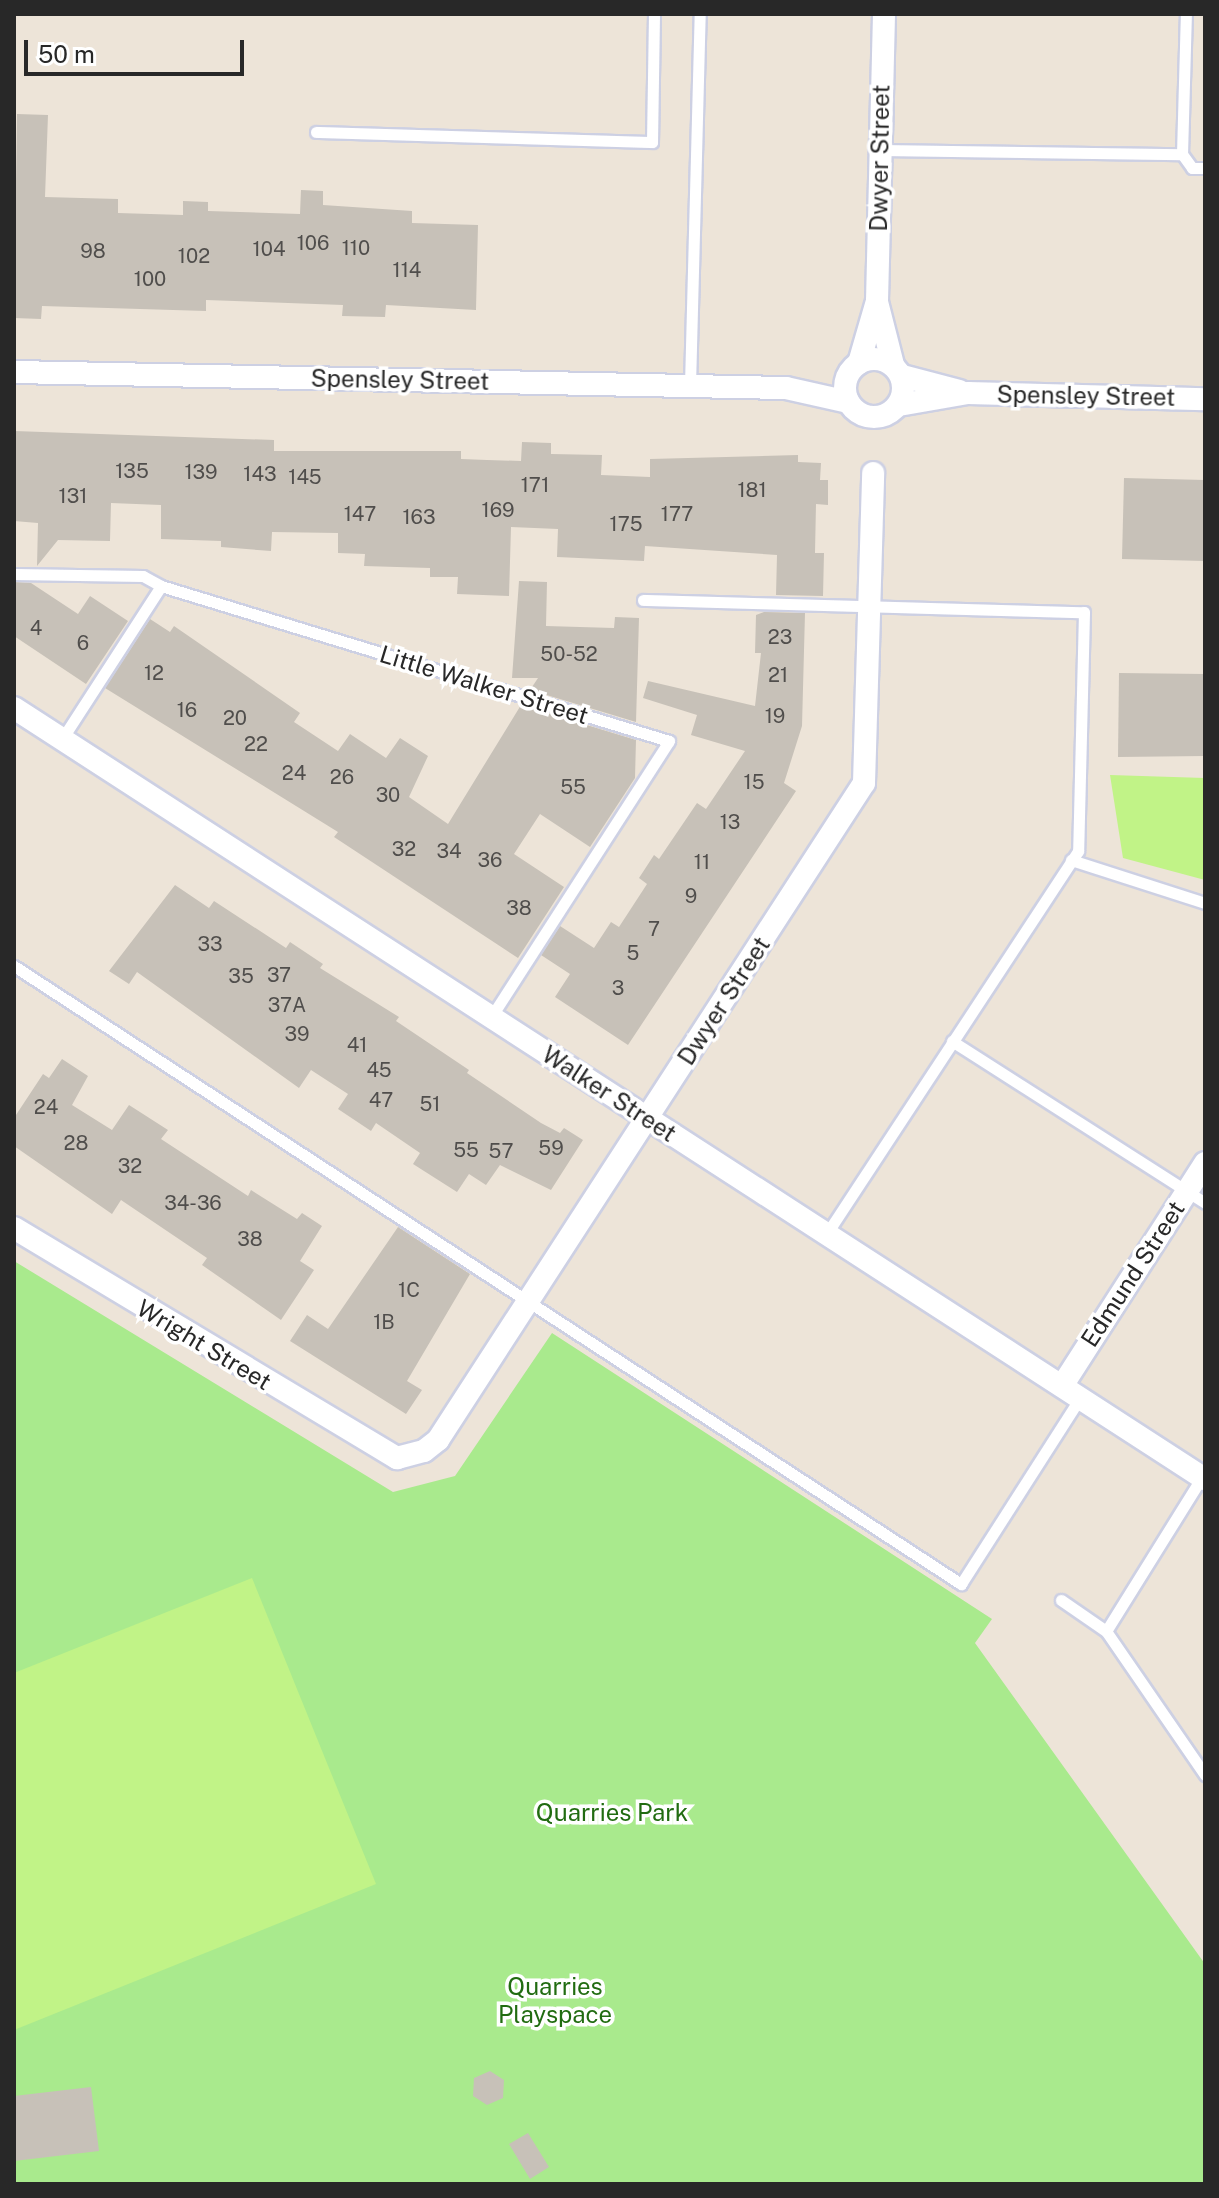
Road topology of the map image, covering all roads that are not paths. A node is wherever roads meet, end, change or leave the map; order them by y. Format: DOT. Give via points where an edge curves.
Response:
graph roads {
  1 [pos="654,14"];
  2 [pos="700,14"];
  3 [pos="884,14"];
  4 [pos="1186,14"];
  5 [pos="316,132"];
  6 [pos="880,150"];
  7 [pos="1182,154"];
  8 [pos="1205,168"];
  9 [pos="877,301"];
  10 [pos="853,369"];
  11 [pos="897,370"];
  12 [pos="14,372"];
  13 [pos="690,385"];
  14 [pos="786,388"];
  15 [pos="968,393"];
  16 [pos="1205,399"];
  17 [pos="848,402"];
  18 [pos="899,405"];
  19 [pos="873,473"];
  20 [pos="14,574"];
  21 [pos="161,586"];
  22 [pos="643,600"];
  23 [pos="868,608"];
  24 [pos="14,708"];
  25 [pos="62,739"];
  26 [pos="1071,860"];
  27 [pos="1205,903"];
  28 [pos="14,966"];
  29 [pos="491,1017"];
  30 [pos="952,1041"];
  31 [pos="648,1118"];
  32 [pos="1205,1163"];
  33 [pos="1196,1197"];
  34 [pos="14,1228"];
  35 [pos="826,1234"];
  36 [pos="530,1301"];
  37 [pos="1071,1392"];
  38 [pos="397,1458"];
  39 [pos="1204,1478"];
  40 [pos="1061,1600"];
  41 [pos="1106,1631"];
  42 [pos="1205,1775"];
  1 -- 5 [label="lane" via="652,142"];
  2 -- 13 [label="lane"];
  3 -- 6 [label="street, Dwyer Street"];
  4 -- 7 [label="lane"];
  6 -- 7 [label="lane"];
  6 -- 9 [label="street, Dwyer Street"];
  7 -- 8 [label="lane" via="1192,168"];
  9 -- 10 [label="street, Dwyer Street"];
  9 -- 11 [label="street, Dwyer Street"];
  10 -- 11 [label="street" via="879,359"];
  10 -- 14 [label="street, Spensley Street"];
  10 -- 17 [label="street"];
  11 -- 15 [label="street, Spensley Street"];
  11 -- 18 [label="street"];
  12 -- 13 [label="street, Spensley Street"];
  13 -- 14 [label="street, Spensley Street"];
  14 -- 17 [label="street, Spensley Street"];
  15 -- 16 [label="street, Spensley Street"];
  15 -- 18 [label="street, Spensley Street"];
  17 -- 18 [label="street" via="872,418"];
  19 -- 23 [label="street, Dwyer Street"];
  20 -- 21 [label="lane" via="143,576"];
  21 -- 25 [label="lane"];
  21 -- 29 [label="lane, Little Walker Street" via="669,741"];
  22 -- 23 [label="lane"];
  23 -- 26 [label="lane" via="1084,612 1078,851"];
  23 -- 31 [label="street, Dwyer Street" via="864,783"];
  24 -- 25 [label="street, Walker Street"];
  25 -- 29 [label="street, Walker Street"];
  26 -- 27 [label="lane"];
  26 -- 30 [label="lane"];
  28 -- 36 [label="lane"];
  29 -- 31 [label="street, Walker Street"];
  30 -- 33 [label="lane"];
  30 -- 35 [label="lane"];
  31 -- 35 [label="street, Walker Street"];
  31 -- 36 [label="street, Dwyer Street"];
  32 -- 33 [label="street, Edmund Street"];
  33 -- 37 [label="street, Edmund Street"];
  34 -- 38 [label="street, Wright Street"];
  35 -- 37 [label="street, Walker Street"];
  36 -- 37 [label="lane" via="961,1584"];
  36 -- 38 [label="street, Dwyer Street" via="438,1440 424,1451"];
  37 -- 39 [label="street, Walker Street"];
  39 -- 41 [label="lane"];
  40 -- 41 [label="lane"];
  41 -- 42 [label="lane"];
}
